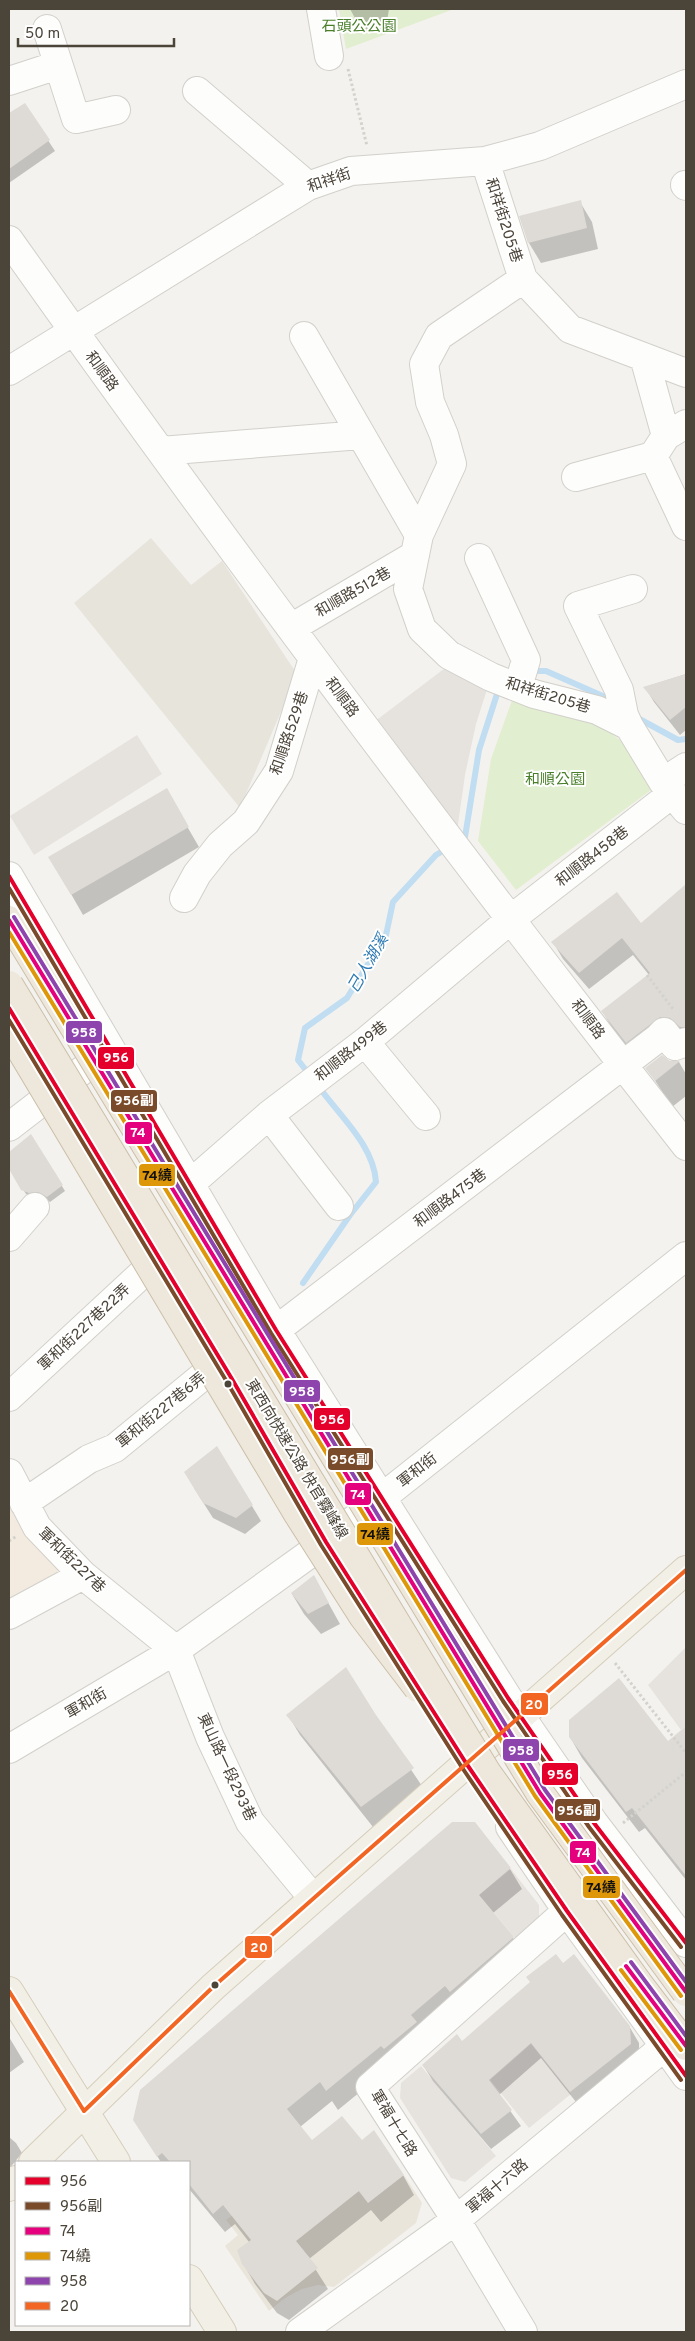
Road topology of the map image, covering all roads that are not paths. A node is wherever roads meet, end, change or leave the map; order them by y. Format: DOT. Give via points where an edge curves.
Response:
graph roads {
  1 [pos="321,9"];
  2 [pos="47,29"];
  3 [pos="338,62"];
  4 [pos="58,65"];
  5 [pos="9,81"];
  6 [pos="686,84"];
  7 [pos="197,91"];
  8 [pos="116,110"];
  9 [pos="485,161"];
  10 [pos="308,186"];
  11 [pos="9,240"];
  12 [pos="523,279"];
  13 [pos="74,332"];
  14 [pos="304,336"];
  15 [pos="644,357"];
  16 [pos="9,371"];
  17 [pos="686,373"];
  18 [pos="361,435"];
  19 [pos="668,438"];
  20 [pos="161,452"];
  21 [pos="576,477"];
  22 [pos="686,526"];
  23 [pos="417,545"];
  24 [pos="479,558"];
  25 [pos="633,589"];
  26 [pos="291,628"];
  27 [pos="313,658"];
  28 [pos="521,679"];
  29 [pos="624,710"];
  30 [pos="686,767"];
  31 [pos="674,795"];
  32 [pos="9,876"];
  33 [pos="184,898"];
  34 [pos="511,918"];
  35 [pos="9,920"];
  36 [pos="9,985"];
  37 [pos="9,1008"];
  38 [pos="9,1030"];
  39 [pos="365,1042"];
  40 [pos="686,1042"];
  41 [pos="110,1049"];
  42 [pos="623,1065"];
  43 [pos="57,1089"];
  44 [pos="269,1115"];
  45 [pos="426,1116"];
  46 [pos="9,1127"];
  47 [pos="686,1146"];
  48 [pos="190,1184"];
  49 [pos="339,1206"];
  50 [pos="35,1207"];
  51 [pos="9,1237"];
  52 [pos="686,1256"];
  53 [pos="160,1258"];
  54 [pos="276,1330"];
  55 [pos="220,1362"];
  56 [pos="9,1397"];
  57 [pos="9,1474"];
  58 [pos="382,1497"];
  59 [pos="24,1503"];
  60 [pos="326,1542"];
  61 [pos="686,1570"];
  62 [pos="83,1575"];
  63 [pos="9,1615"];
  64 [pos="176,1650"];
  65 [pos="521,1717"];
  66 [pos="9,1749"];
  67 [pos="476,1768"];
  68 [pos="313,1898"];
  69 [pos="567,1910"];
  70 [pos="686,1943"];
  71 [pos="9,1991"];
  72 [pos="686,1992"];
  73 [pos="686,2028"];
  74 [pos="675,2047"];
  75 [pos="686,2076"];
  76 [pos="84,2111"];
  77 [pos="35,2161"];
  78 [pos="115,2161"];
  79 [pos="456,2220"];
  80 [pos="190,2281"];
  81 [pos="222,2332"];
  82 [pos="300,2332"];
  83 [pos="523,2332"];
  1 -- 3 [label="street"];
  2 -- 4 [label="street"];
  4 -- 5 [label="street"];
  4 -- 8 [label="street" via="76,119"];
  6 -- 9 [label="street, 和祥街" via="540,146"];
  7 -- 10 [label="street"];
  9 -- 10 [label="street, 和祥街" via="351,171"];
  9 -- 12 [label="street, 和祥街205巷"];
  10 -- 13 [label="street, 和祥街"];
  11 -- 13 [label="street, 和順路"];
  12 -- 15 [label="street, 和祥街205巷" via="570,329"];
  12 -- 23 [label="street, 和祥街205巷" via="440,336 424,364 430,402 452,464"];
  13 -- 16 [label="street, 和祥街"];
  13 -- 20 [label="street, 和順路"];
  14 -- 18 [label="street"];
  15 -- 17 [label="street, 和祥街205巷"];
  15 -- 19 [label="street"];
  18 -- 20 [label="street"];
  18 -- 23 [label="street"];
  19 -- 21 [label="street"];
  19 -- 22 [label="street"];
  20 -- 26 [label="street, 和順路"];
  23 -- 26 [label="street, 和順路512巷"];
  23 -- 28 [label="street, 和祥街205巷" via="408,589 422,629 449,655 491,677"];
  24 -- 28 [label="street" via="526,660"];
  25 -- 29 [label="street" via="578,606"];
  26 -- 27 [label="street, 和順路"];
  27 -- 33 [label="street, 和順路529巷" via="279,771 246,822 197,874"];
  27 -- 34 [label="street, 和順路"];
  28 -- 29 [label="street, 和祥街205巷" via="597,710"];
  29 -- 31 [label="street"];
  30 -- 31 [label="street, 和順路458巷"];
  31 -- 34 [label="street, 和順路458巷"];
  32 -- 41 [label="street"];
  34 -- 39 [label="street, 和順路499巷"];
  34 -- 42 [label="street, 和順路"];
  35 -- 72 [label="highway, bridge" via="540,1793"];
  36 -- 67 [label="highway, 東西向快速公路 快官霧峰線, bridge"];
  37 -- 43 [label="street"];
  38 -- 67 [label="highway, bridge" via="212,1372 363,1616"];
  39 -- 44 [label="street, 和順路499巷"];
  39 -- 45 [label="street"];
  40 -- 42 [label="street, 和順路475巷" via="675,1046 664,1032"];
  41 -- 43 [label="street"];
  41 -- 48 [label="street"];
  42 -- 47 [label="street, 和順路"];
  42 -- 54 [label="street, 和順路475巷"];
  43 -- 46 [label="street"];
  43 -- 53 [label="street"];
  44 -- 48 [label="street, 和順路499巷"];
  44 -- 49 [label="street"];
  48 -- 54 [label="street"];
  50 -- 51 [label="street"];
  52 -- 58 [label="street, 軍和街"];
  53 -- 55 [label="street"];
  53 -- 56 [label="street, 軍和街227巷22弄"];
  54 -- 58 [label="street"];
  55 -- 59 [label="street, 軍和街227巷6弄" via="116,1448 89,1459"];
  55 -- 60 [label="street"];
  57 -- 59 [label="street, 軍和街227巷"];
  58 -- 60 [label="street, 軍和街"];
  58 -- 65 [label="street"];
  59 -- 62 [label="street, 軍和街227巷" via="37,1528"];
  60 -- 64 [label="street, 軍和街"];
  60 -- 67 [label="street"];
  61 -- 65 [label="main road"];
  62 -- 63 [label="street"];
  62 -- 64 [label="street, 軍和街227巷"];
  64 -- 66 [label="street, 軍和街"];
  64 -- 68 [label="street, 東山路一段293巷" via="210,1737 250,1822"];
  65 -- 67 [label="main road"];
  65 -- 70 [label="street" via="606,1839"];
  67 -- 68 [label="main road"];
  67 -- 69 [label="street"];
  67 -- 74 [label="highway, 東西向快速公路 快官霧峰線, bridge" via="632,1976"];
  68 -- 76 [label="main road"];
  69 -- 74 [label="street"];
  69 -- 79 [label="street, 軍福十七路" via="370,2087"];
  71 -- 76 [label="main road"];
  73 -- 74 [label="street, 軍福十六路"];
  74 -- 75 [label="street"];
  74 -- 79 [label="street, 軍福十六路"];
  76 -- 77 [label="main road"];
  76 -- 78 [label="main road"];
  79 -- 82 [label="street, 軍福十六路"];
  79 -- 83 [label="street, 軍福十七路"];
  80 -- 81 [label="main road"];
}
